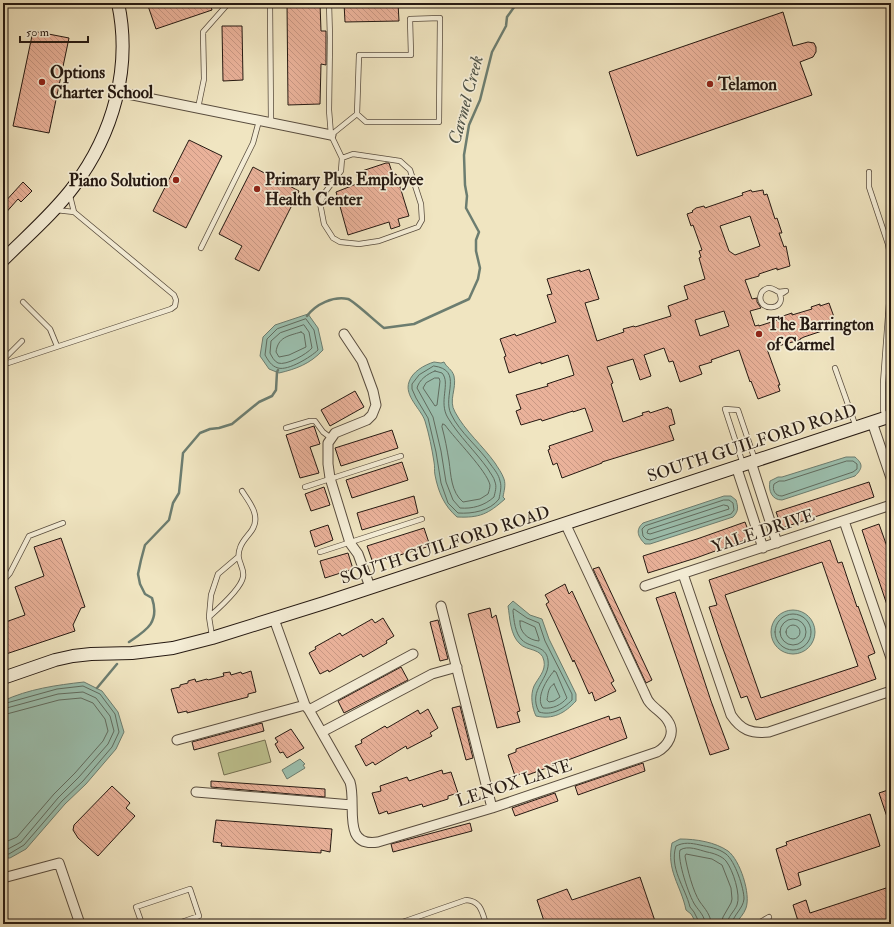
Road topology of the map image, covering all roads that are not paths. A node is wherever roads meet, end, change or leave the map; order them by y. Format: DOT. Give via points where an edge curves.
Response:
graph roads {
  1 [pos="118,3"];
  2 [pos="270,3"];
  3 [pos="329,3"];
  4 [pos="226,6"];
  5 [pos="118,92"];
  6 [pos="198,108"];
  7 [pos="358,114"];
  8 [pos="259,121"];
  9 [pos="271,123"];
  10 [pos="331,135"];
  11 [pos="342,158"];
  12 [pos="869,172"];
  13 [pos="69,192"];
  14 [pos="54,209"];
  15 [pos="74,212"];
  16 [pos="201,248"];
  17 [pos="3,260"];
  18 [pos="891,261"];
  19 [pos="891,277"];
  20 [pos="779,293"];
  21 [pos="23,302"];
  22 [pos="344,334"];
  23 [pos="22,341"];
  24 [pos="57,346"];
  25 [pos="3,360"];
  26 [pos="8,363"];
  27 [pos="835,368"];
  28 [pos="888,417"];
  29 [pos="872,422"];
  30 [pos="856,427"];
  31 [pos="286,428"];
  32 [pos="331,438"];
  33 [pos="401,456"];
  34 [pos="746,463"];
  35 [pos="330,478"];
  36 [pos="891,478"];
  37 [pos="305,487"];
  38 [pos="242,491"];
  39 [pos="891,505"];
  40 [pos="422,519"];
  41 [pos="844,521"];
  42 [pos="63,523"];
  43 [pos="565,523"];
  44 [pos="350,543"];
  45 [pos="777,543"];
  46 [pos="763,548"];
  47 [pos="320,552"];
  48 [pos="238,558"];
  49 [pos="683,574"];
  50 [pos="3,581"];
  51 [pos="645,586"];
  52 [pos="370,587"];
  53 [pos="441,606"];
  54 [pos="209,617"];
  55 [pos="274,619"];
  56 [pos="212,638"];
  57 [pos="413,654"];
  58 [pos="891,658"];
  59 [pos="457,667"];
  60 [pos="3,678"];
  61 [pos="891,691"];
  62 [pos="307,707"];
  63 [pos="322,732"];
  64 [pos="177,740"];
  65 [pos="196,792"];
  66 [pos="352,805"];
  67 [pos="492,808"];
  68 [pos="3,878"];
  69 [pos="769,917"];
  70 [pos="80,924"];
  71 [pos="142,924"];
  72 [pos="176,924"];
  73 [pos="397,924"];
  74 [pos="486,924"];
  75 [pos="757,924"];
  1 -- 5 [label="main road" via="123,34"];
  2 -- 9 [label="lane"];
  3 -- 10 [label="lane"];
  4 -- 6 [label="lane" via="203,32 204,79"];
  5 -- 6 [label="street"];
  5 -- 13 [label="main road" via="112,117 102,141"];
  6 -- 8 [label="street"];
  7 -- 7 [label="lane" via="358,55 411,55 410,19 440,18 439,122 366,122"];
  7 -- 10 [label="lane"];
  8 -- 9 [label="street"];
  8 -- 16 [label="lane" via="253,143"];
  9 -- 10 [label="street"];
  10 -- 11 [label="lane"];
  11 -- 11 [label="lane" via="341,171 320,203 324,224 333,238 340,242 359,244 379,241 418,227 422,220 421,204 410,170 400,161 353,154"];
  12 -- 18 [label="lane" via="869,187"];
  13 -- 14 [label="main road"];
  13 -- 15 [label="lane"];
  14 -- 15 [label="lane"];
  14 -- 17 [label="main road"];
  15 -- 24 [label="lane" via="174,295 176,300 175,306 171,309"];
  19 -- 28 [label="lane" via="883,383 883,410"];
  20 -- 20 [label="lane" via="773,288 763,291 760,297 764,306 776,306 780,302"];
  21 -- 24 [label="lane" via="50,329"];
  22 -- 32 [label="street" via="362,361 376,405 367,420 335,433"];
  23 -- 25 [label="lane"];
  24 -- 26 [label="lane"];
  27 -- 30 [label="lane"];
  28 -- 29 [label="main road, SOUTH GUILFORD ROAD"];
  29 -- 30 [label="main road, SOUTH GUILFORD ROAD"];
  29 -- 36 [label="street"];
  30 -- 34 [label="main road, SOUTH GUILFORD ROAD"];
  31 -- 32 [label="lane" via="315,421"];
  32 -- 35 [label="street" via="328,443"];
  33 -- 35 [label="lane"];
  34 -- 34 [label="lane" via="725,409 738,410"];
  34 -- 43 [label="main road, SOUTH GUILFORD ROAD"];
  34 -- 45 [label="street"];
  34 -- 46 [label="street"];
  35 -- 37 [label="lane"];
  35 -- 44 [label="street"];
  38 -- 48 [label="lane" via="254,509 255,517 253,528 240,547"];
  39 -- 41 [label="street, YALE DRIVE"];
  40 -- 44 [label="lane"];
  41 -- 45 [label="street, YALE DRIVE"];
  41 -- 58 [label="street"];
  42 -- 50 [label="lane" via="29,536 10,573"];
  43 -- 52 [label="main road, SOUTH GUILFORD ROAD"];
  43 -- 67 [label="street, LENOX LANE" via="649,702 668,721 671,738 663,749 657,752"];
  44 -- 47 [label="lane"];
  44 -- 52 [label="street" via="358,554"];
  45 -- 46 [label="street, YALE DRIVE"];
  46 -- 49 [label="street, YALE DRIVE"];
  48 -- 54 [label="lane" via="218,574 211,595"];
  48 -- 54 [label="lane" via="243,578 232,595"];
  49 -- 51 [label="street, YALE DRIVE"];
  49 -- 61 [label="street" via="731,715 738,725 749,731 769,732"];
  52 -- 55 [label="main road, SOUTH GUILFORD ROAD"];
  53 -- 59 [label="street"];
  54 -- 56 [label="lane"];
  55 -- 56 [label="main road, SOUTH GUILFORD ROAD"];
  55 -- 62 [label="street, LENOX LANE"];
  56 -- 60 [label="main road, SOUTH GUILFORD ROAD" via="173,648 73,656"];
  57 -- 62 [label="street"];
  59 -- 63 [label="street" via="432,674"];
  59 -- 67 [label="street"];
  62 -- 63 [label="street, LENOX LANE"];
  62 -- 64 [label="street"];
  63 -- 66 [label="street, LENOX LANE" via="350,782 353,790"];
  65 -- 66 [label="street"];
  66 -- 67 [label="street, LENOX LANE" via="357,837 365,843 393,838"];
  68 -- 70 [label="street" via="59,863"];
  69 -- 75 [label="lane"];
  71 -- 72 [label="lane" via="136,907 190,889 199,916"];
  73 -- 74 [label="lane" via="466,900 480,906"];
}
